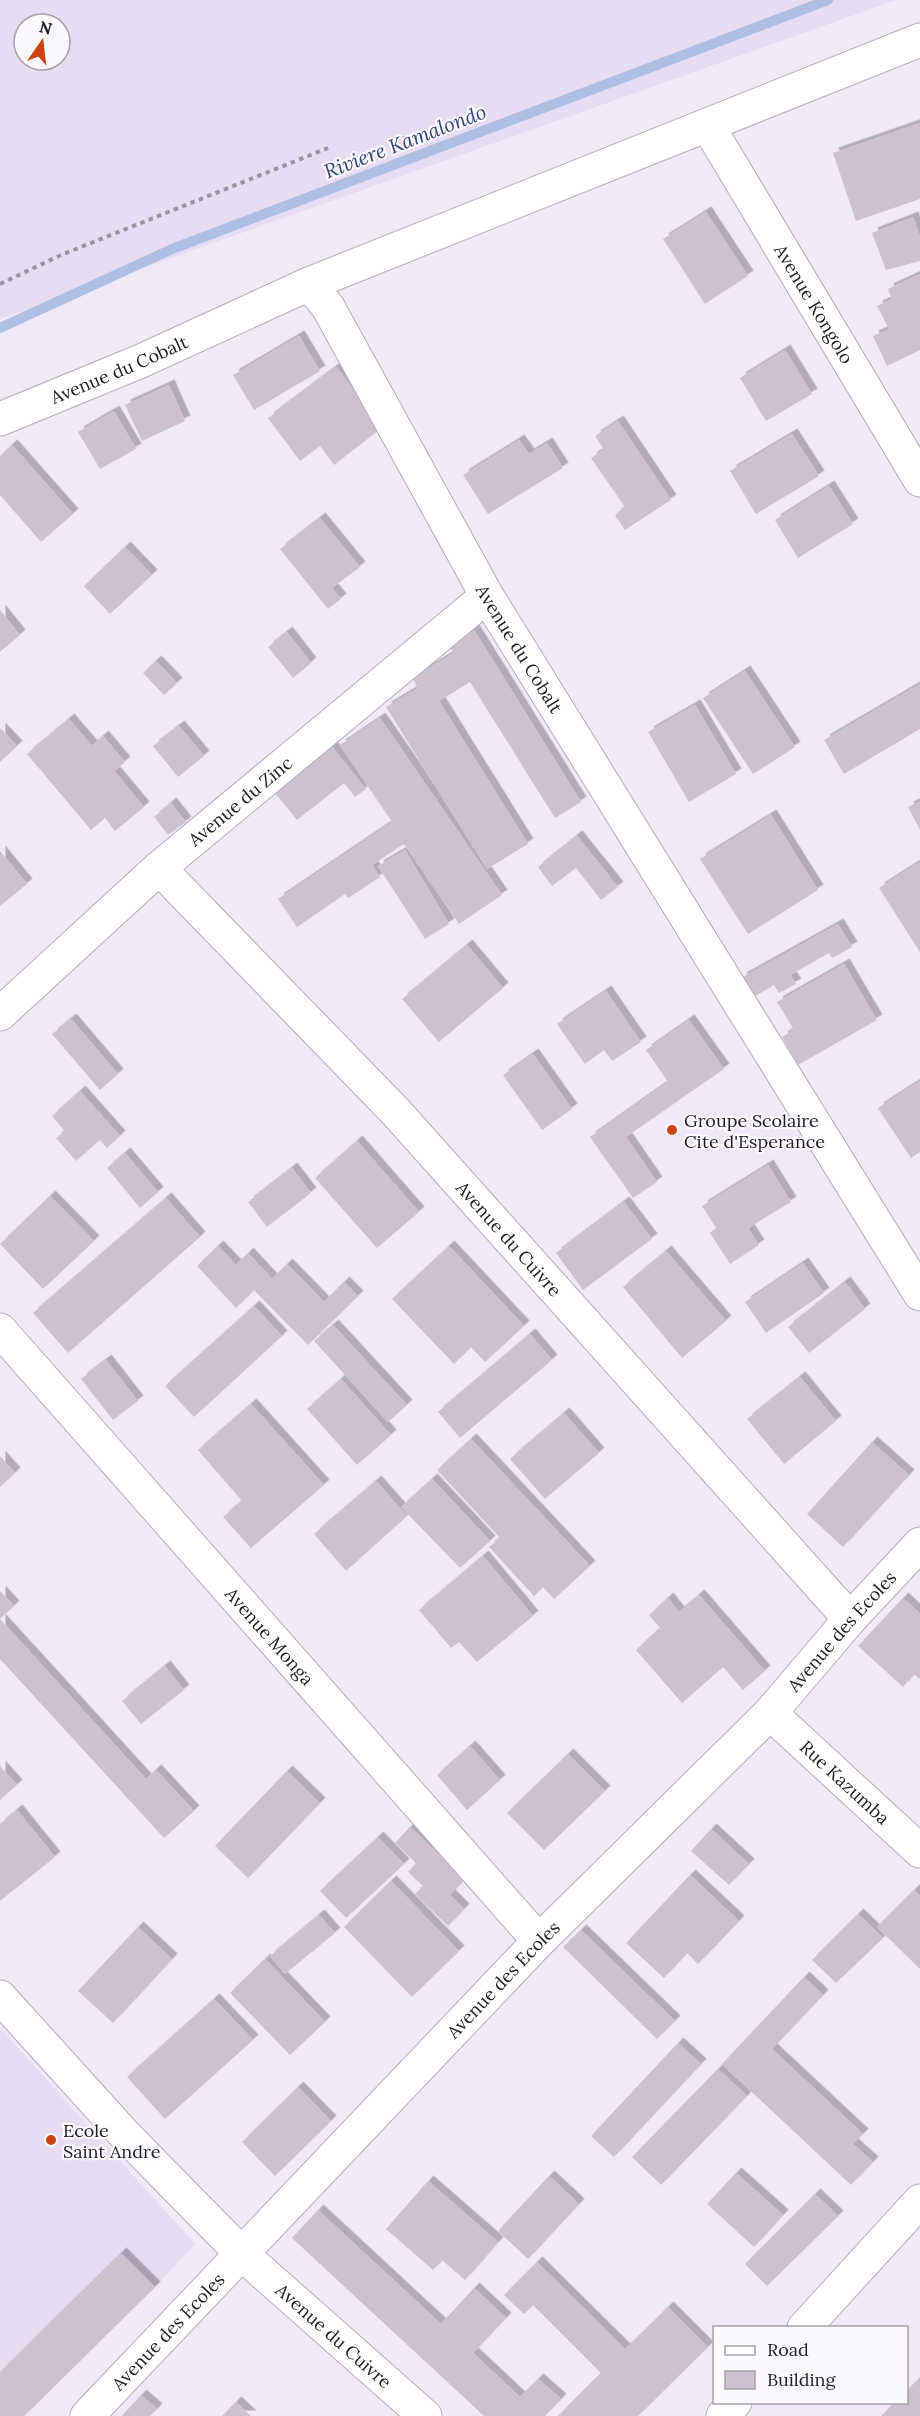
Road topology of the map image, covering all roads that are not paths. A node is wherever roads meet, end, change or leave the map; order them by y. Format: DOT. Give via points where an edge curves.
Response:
graph roads {
  1 [pos="920,40"];
  2 [pos="708,126"];
  3 [pos="309,284"];
  4 [pos="0,419"];
  5 [pos="920,480"];
  6 [pos="487,596"];
  7 [pos="159,868"];
  8 [pos="0,1014"];
  9 [pos="920,1294"];
  10 [pos="0,1330"];
  11 [pos="920,1544"];
  12 [pos="850,1619"];
  13 [pos="770,1713"];
  14 [pos="920,1851"];
  15 [pos="540,1941"];
  16 [pos="0,1997"];
  17 [pos="920,2201"];
  18 [pos="243,2255"];
  19 [pos="806,2326"];
  20 [pos="734,2404"];
  21 [pos="87,2416"];
  22 [pos="425,2416"];
  23 [pos="723,2416"];
  1 -- 2 [label="street"];
  2 -- 3 [label="street"];
  2 -- 5 [label="street, Avenue Kongolo"];
  3 -- 4 [label="street, Avenue du Cobalt" via="141,361"];
  3 -- 6 [label="street, Avenue du Cobalt" via="328,307"];
  6 -- 7 [label="street, Avenue du Zinc"];
  6 -- 9 [label="street, Avenue du Cobalt"];
  7 -- 8 [label="street, Avenue du Zinc"];
  7 -- 12 [label="street, Avenue du Cuivre" via="396,1111"];
  10 -- 15 [label="street, Avenue Monga"];
  11 -- 12 [label="street, Avenue des Ecoles"];
  12 -- 13 [label="street, Avenue des Ecoles"];
  13 -- 14 [label="street, Rue Kazumba"];
  13 -- 15 [label="street, Avenue des Ecoles"];
  15 -- 18 [label="street, Avenue des Ecoles"];
  16 -- 18 [label="street, Avenue du Cuivre" via="126,2136"];
  17 -- 19 [label="street"];
  18 -- 21 [label="street, Avenue des Ecoles"];
  18 -- 22 [label="street, Avenue du Cuivre"];
  20 -- 23 [label="street"];
}
